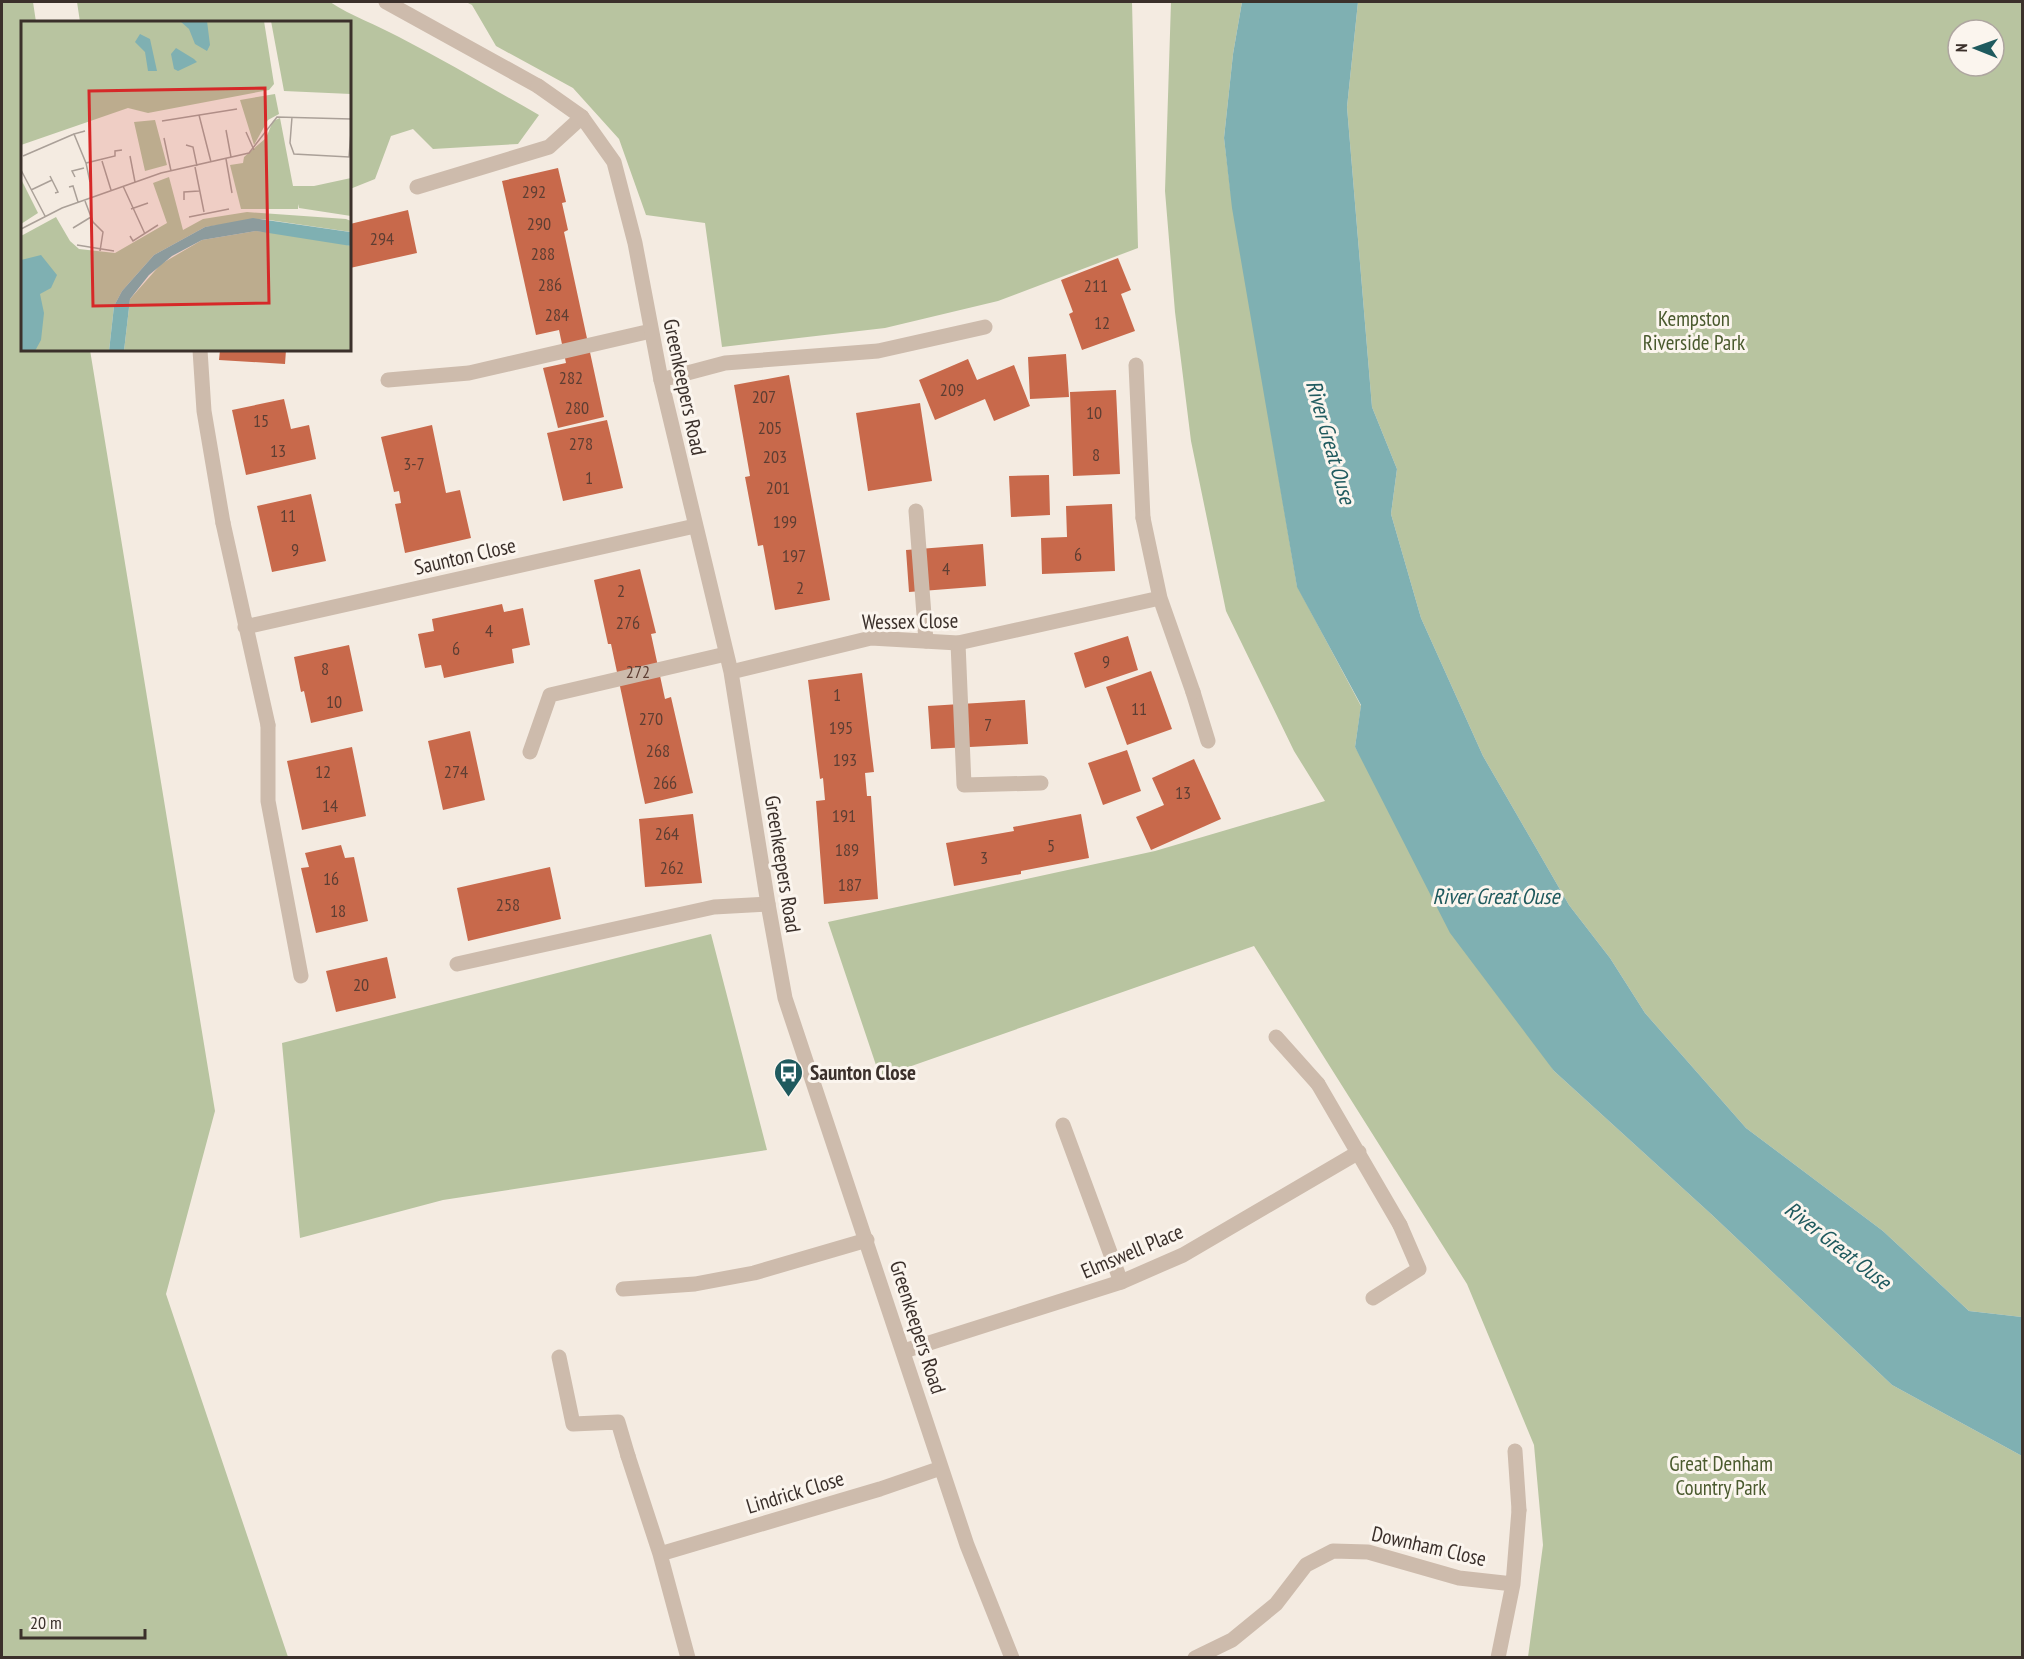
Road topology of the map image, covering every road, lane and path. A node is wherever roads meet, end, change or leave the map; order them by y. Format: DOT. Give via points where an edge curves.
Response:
graph roads {
  1 [pos="386,2"];
  2 [pos="582,117"];
  3 [pos="417,187"];
  4 [pos="985,327"];
  5 [pos="651,331"];
  6 [pos="200,351"];
  7 [pos="1136,365"];
  8 [pos="388,380"];
  9 [pos="661,380"];
  10 [pos="916,510"];
  11 [pos="695,526"];
  12 [pos="1160,598"];
  13 [pos="245,627"];
  14 [pos="926,641"];
  15 [pos="958,643"];
  16 [pos="726,654"];
  17 [pos="731,672"];
  18 [pos="1208,741"];
  19 [pos="530,752"];
  20 [pos="1041,783"];
  21 [pos="768,904"];
  22 [pos="457,964"];
  23 [pos="301,976"];
  24 [pos="1276,1037"];
  25 [pos="1063,1125"];
  26 [pos="1359,1152"];
  27 [pos="867,1240"];
  28 [pos="1121,1282"];
  29 [pos="623,1289"];
  30 [pos="1373,1298"];
  31 [pos="904,1351"];
  32 [pos="559,1357"];
  33 [pos="1515,1451"];
  34 [pos="941,1468"];
  35 [pos="660,1554"];
  36 [pos="1513,1584"];
  37 [pos="688,1658"];
  38 [pos="1012,1658"];
  39 [pos="1196,1658"];
  40 [pos="1498,1658"];
  1 -- 2 [label="street, Greenkeepers Road" via="538,87"];
  2 -- 3 [label="street" via="549,147"];
  2 -- 5 [label="street, Greenkeepers Road" via="614,162 635,243"];
  4 -- 9 [label="street" via="878,351 725,363"];
  5 -- 8 [label="street" via="469,373"];
  5 -- 9 [label="street, Greenkeepers Road"];
  6 -- 13 [label="street" via="204,411"];
  7 -- 12 [label="street" via="1143,518"];
  9 -- 11 [label="street, Greenkeepers Road"];
  10 -- 14 [label="street"];
  11 -- 13 [label="street, Saunton Close"];
  11 -- 16 [label="street, Greenkeepers Road"];
  12 -- 15 [label="street, Wessex Close"];
  12 -- 18 [label="street"];
  13 -- 23 [label="street" via="268,725 268,801"];
  14 -- 15 [label="street, Wessex Close"];
  14 -- 17 [label="street, Wessex Close" via="871,638"];
  15 -- 20 [label="street" via="964,785"];
  16 -- 17 [label="street, Greenkeepers Road"];
  16 -- 19 [label="street" via="550,695"];
  17 -- 21 [label="street, Greenkeepers Road"];
  21 -- 22 [label="street" via="714,907"];
  21 -- 27 [label="street, Greenkeepers Road" via="785,998"];
  24 -- 26 [label="street" via="1318,1084"];
  25 -- 28 [label="street"];
  26 -- 28 [label="street, Elmswell Place" via="1183,1255"];
  26 -- 30 [label="street" via="1400,1225 1419,1269"];
  27 -- 29 [label="street" via="754,1273 695,1284"];
  27 -- 31 [label="street, Greenkeepers Road"];
  28 -- 31 [label="street, Elmswell Place"];
  31 -- 34 [label="street, Greenkeepers Road"];
  32 -- 35 [label="street" via="573,1424 618,1422"];
  33 -- 36 [label="street, Downham Close" via="1519,1509"];
  34 -- 35 [label="street, Lindrick Close"];
  34 -- 38 [label="street, Greenkeepers Road"];
  35 -- 37 [label="street"];
  36 -- 39 [label="street, Downham Close" via="1459,1578 1368,1552 1333,1551 1306,1565 1276,1604 1232,1640"];
  36 -- 40 [label="street, Downham Close"];
}
